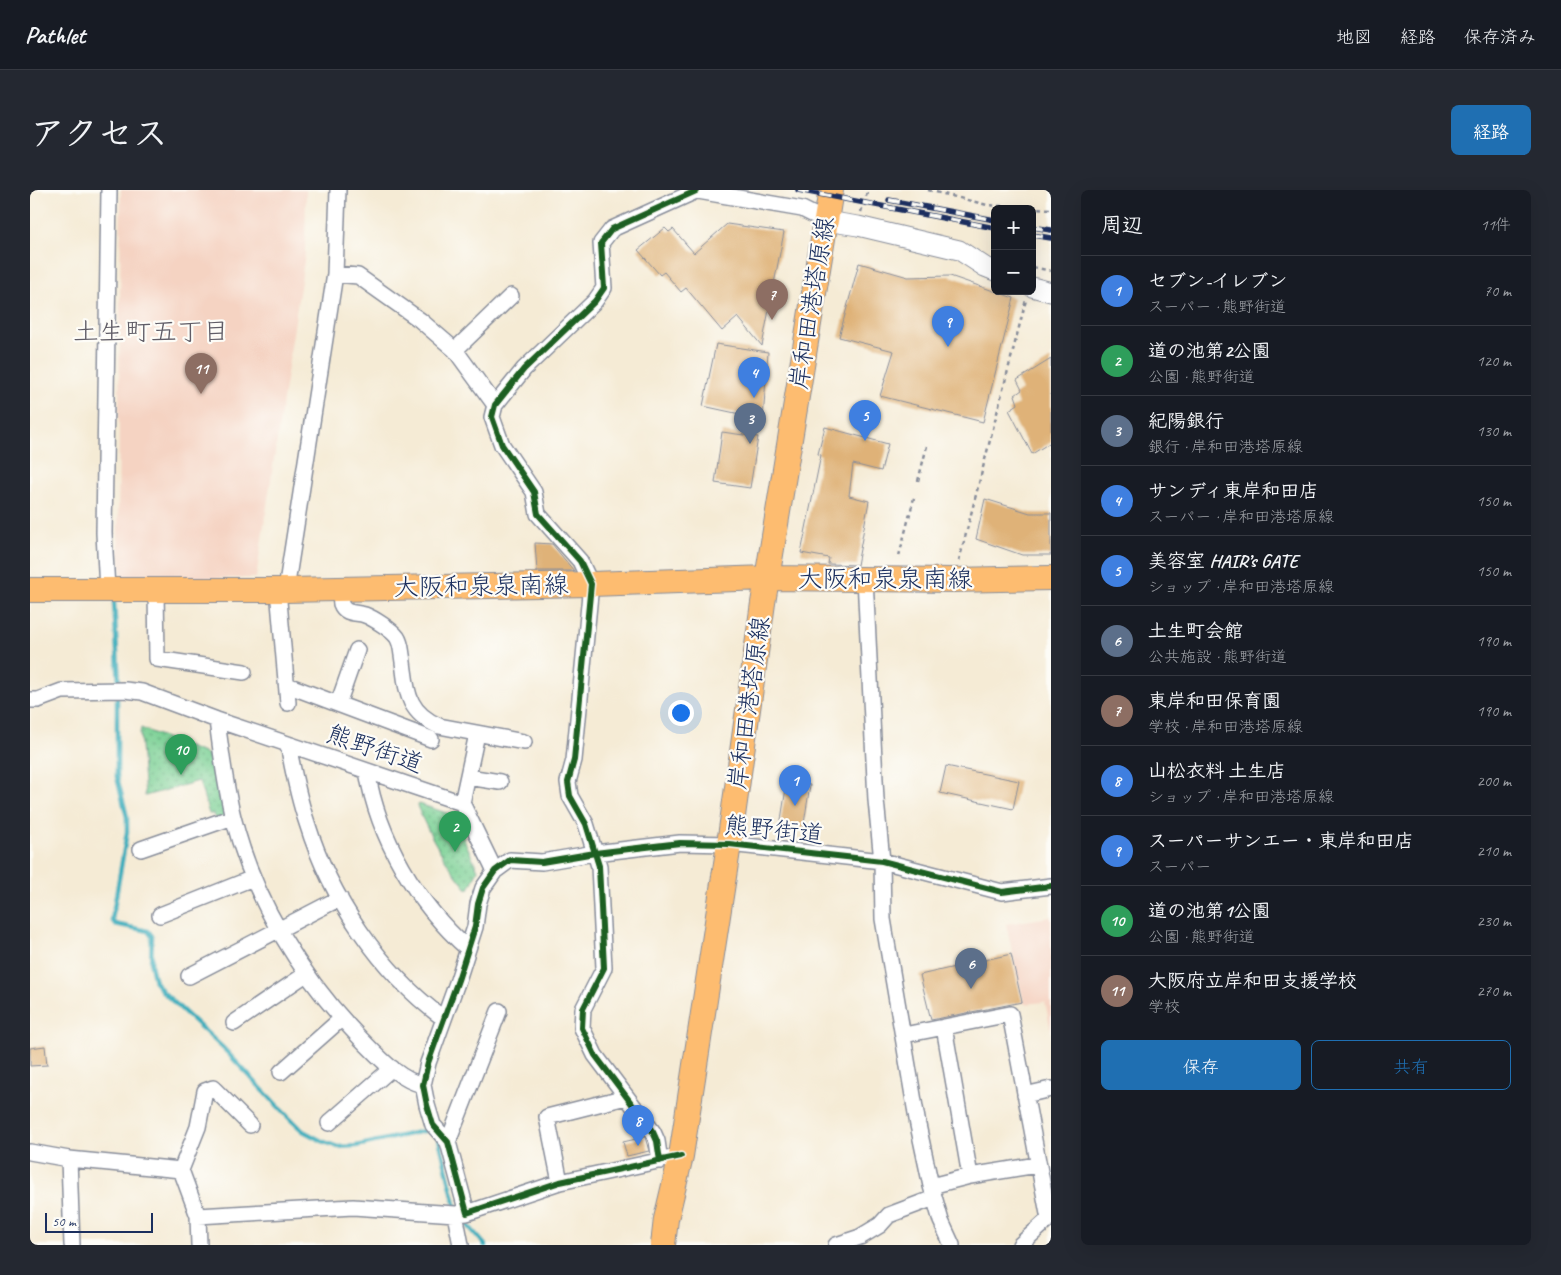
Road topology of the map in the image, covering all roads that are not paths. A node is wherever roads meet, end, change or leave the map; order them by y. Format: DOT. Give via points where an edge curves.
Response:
graph roads {
  1 [pos="109,190"];
  2 [pos="338,190"];
  3 [pos="694,190"];
  4 [pos="831,190"];
  5 [pos="826,221"];
  6 [pos="991,269"];
  7 [pos="335,274"];
  8 [pos="1036,292"];
  9 [pos="1051,292"];
  10 [pos="511,296"];
  11 [pos="455,350"];
  12 [pos="495,405"];
  13 [pos="767,578"];
  14 [pos="864,578"];
  15 [pos="1051,578"];
  16 [pos="591,584"];
  17 [pos="341,589"];
  18 [pos="30,590"];
  19 [pos="107,590"];
  20 [pos="156,590"];
  21 [pos="282,590"];
  22 [pos="357,650"];
  23 [pos="244,672"];
  24 [pos="287,685"];
  25 [pos="30,700"];
  26 [pos="288,703"];
  27 [pos="338,704"];
  28 [pos="217,720"];
  29 [pos="477,734"];
  30 [pos="431,739"];
  31 [pos="524,742"];
  32 [pos="288,744"];
  33 [pos="367,771"];
  34 [pos="468,777"];
  35 [pos="500,782"];
  36 [pos="462,803"];
  37 [pos="233,817"];
  38 [pos="729,844"];
  39 [pos="141,849"];
  40 [pos="595,853"];
  41 [pos="882,861"];
  42 [pos="495,871"];
  43 [pos="253,878"];
  44 [pos="1051,886"];
  45 [pos="340,898"];
  46 [pos="160,916"];
  47 [pos="279,930"];
  48 [pos="468,949"];
  49 [pos="306,974"];
  50 [pos="189,976"];
  51 [pos="499,1011"];
  52 [pos="443,1018"];
  53 [pos="341,1019"];
  54 [pos="234,1023"];
  55 [pos="944,1027"];
  56 [pos="904,1036"];
  57 [pos="392,1068"];
  58 [pos="281,1072"];
  59 [pos="424,1086"];
  60 [pos="1051,1090"];
  61 [pos="1025,1095"];
  62 [pos="626,1097"];
  63 [pos="329,1123"];
  64 [pos="250,1125"];
  65 [pos="448,1142"];
  66 [pos="30,1152"];
  67 [pos="69,1159"];
  68 [pos="670,1159"];
  69 [pos="1037,1164"];
  70 [pos="180,1170"];
  71 [pos="970,1176"];
  72 [pos="560,1182"];
  73 [pos="932,1192"];
  74 [pos="461,1214"];
  75 [pos="198,1216"];
  76 [pos="1050,1218"];
  77 [pos="665,1244"];
  78 [pos="72,1245"];
  79 [pos="200,1245"];
  80 [pos="461,1245"];
  81 [pos="836,1245"];
  82 [pos="952,1245"];
  83 [pos="1020,1245"];
  1 -- 19 [label="street" via="104,533"];
  2 -- 7 [label="street"];
  3 -- 5 [label="street" via="802,210"];
  3 -- 12 [label="street" via="612,229 602,243 604,288 595,301 524,369"];
  4 -- 5 [label="main road, 岸和田港塔原線"];
  5 -- 6 [label="street" via="959,250"];
  5 -- 13 [label="main road, 岸和田港塔原線"];
  7 -- 11 [label="street" via="358,276 420,320"];
  7 -- 21 [label="street"];
  8 -- 9 [label="street"];
  10 -- 11 [label="street"];
  11 -- 12 [label="street"];
  12 -- 16 [label="street" via="492,417 502,444 534,492 538,514 580,561"];
  13 -- 14 [label="main road, 大阪和泉泉南線"];
  13 -- 16 [label="main road, 大阪和泉泉南線"];
  13 -- 38 [label="main road, 岸和田港塔原線"];
  14 -- 15 [label="main road, 大阪和泉泉南線"];
  14 -- 41 [label="street"];
  16 -- 17 [label="main road, 大阪和泉泉南線"];
  16 -- 40 [label="street" via="574,760 568,782 570,796 586,824"];
  17 -- 21 [label="main road, 大阪和泉泉南線"];
  17 -- 29 [label="street" via="341,604 346,610 364,615 396,636 401,644 406,692 423,716 439,726"];
  18 -- 19 [label="main road, 大阪和泉泉南線"];
  19 -- 20 [label="main road, 大阪和泉泉南線"];
  20 -- 21 [label="main road, 大阪和泉泉南線"];
  20 -- 23 [label="street" via="157,659"];
  21 -- 24 [label="street"];
  22 -- 27 [label="street"];
  24 -- 26 [label="street"];
  24 -- 27 [label="street"];
  25 -- 28 [label="street, 熊野街道" via="62,691 134,691"];
  27 -- 30 [label="street"];
  28 -- 32 [label="street, 熊野街道"];
  28 -- 37 [label="street"];
  29 -- 31 [label="street"];
  29 -- 34 [label="street"];
  32 -- 33 [label="street, 熊野街道"];
  32 -- 45 [label="street" via="307,823"];
  33 -- 36 [label="street, 熊野街道"];
  33 -- 48 [label="street" via="381,823 406,873 438,918"];
  34 -- 35 [label="street"];
  34 -- 36 [label="street"];
  36 -- 42 [label="street"];
  37 -- 39 [label="street"];
  37 -- 43 [label="street"];
  38 -- 40 [label="street, 熊野街道" via="680,842"];
  38 -- 41 [label="street, 熊野街道"];
  38 -- 68 [label="main road, 岸和田港塔原線"];
  40 -- 42 [label="street, 熊野街道" via="542,862 510,860"];
  40 -- 62 [label="street" via="599,866 604,968 583,1009 582,1028 595,1055"];
  41 -- 44 [label="street, 熊野街道" via="1002,892"];
  41 -- 56 [label="street" via="883,919"];
  42 -- 48 [label="street" via="483,888"];
  43 -- 46 [label="street"];
  43 -- 47 [label="street"];
  45 -- 47 [label="street"];
  45 -- 52 [label="street" via="393,972"];
  47 -- 49 [label="street"];
  47 -- 50 [label="street"];
  48 -- 52 [label="street"];
  49 -- 53 [label="street"];
  49 -- 54 [label="street"];
  51 -- 65 [label="street"];
  52 -- 59 [label="street"];
  53 -- 57 [label="street"];
  53 -- 58 [label="street"];
  55 -- 56 [label="street"];
  55 -- 61 [label="street" via="1010,1014"];
  55 -- 71 [label="street"];
  56 -- 73 [label="street"];
  57 -- 59 [label="street" via="411,1083"];
  57 -- 63 [label="street"];
  59 -- 65 [label="street" via="433,1125"];
  60 -- 61 [label="street"];
  61 -- 69 [label="street"];
  62 -- 68 [label="street"];
  62 -- 72 [label="street" via="547,1117"];
  64 -- 70 [label="street" via="213,1088 205,1091 198,1127"];
  65 -- 74 [label="street"];
  66 -- 67 [label="street"];
  67 -- 70 [label="street"];
  67 -- 78 [label="street"];
  68 -- 72 [label="street"];
  68 -- 77 [label="main road, 岸和田港塔原線"];
  69 -- 71 [label="street"];
  69 -- 76 [label="street"];
  70 -- 75 [label="street"];
  71 -- 73 [label="street"];
  72 -- 74 [label="street"];
  73 -- 81 [label="street" via="889,1215 880,1225 860,1237"];
  73 -- 82 [label="street"];
  74 -- 75 [label="street" via="353,1207"];
  74 -- 80 [label="street"];
  75 -- 79 [label="street"];
  76 -- 83 [label="street"];
}
